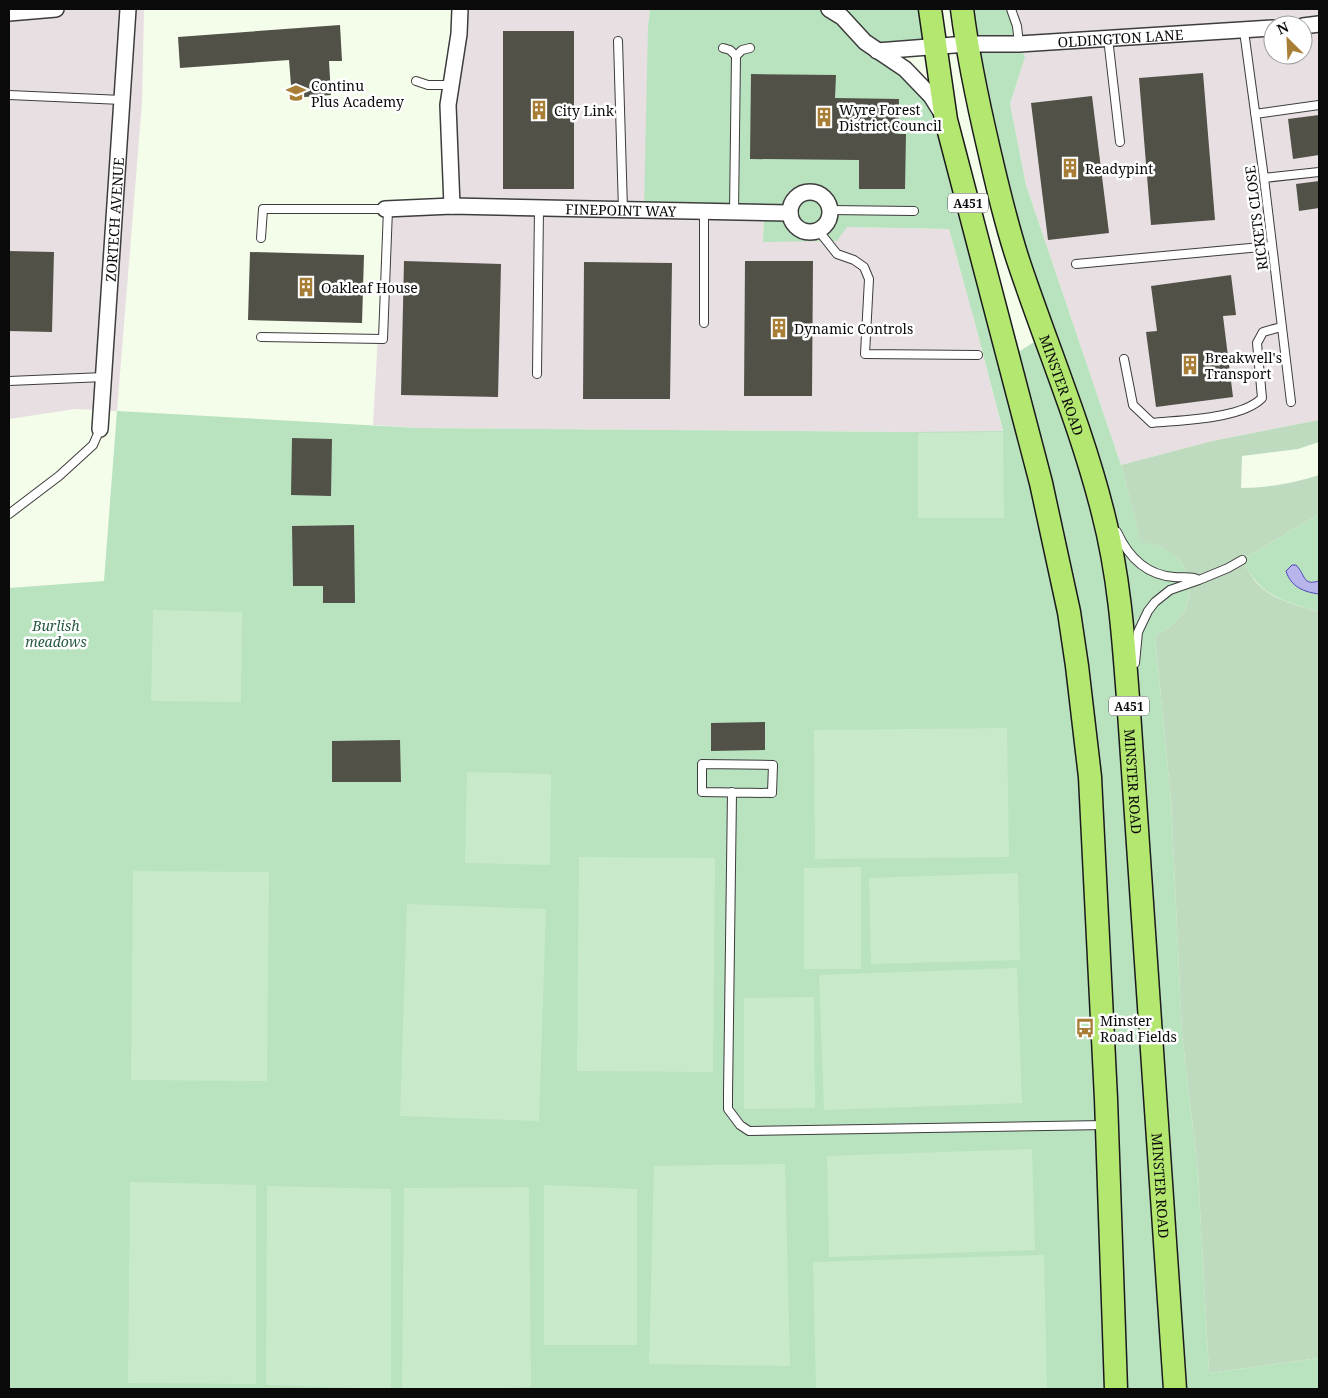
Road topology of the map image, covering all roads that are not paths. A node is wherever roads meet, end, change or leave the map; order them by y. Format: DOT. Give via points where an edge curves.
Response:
graph roads {
  1 [pos="56,9"];
  2 [pos="128,9"];
  3 [pos="460,9"];
  4 [pos="930,9"];
  5 [pos="962,9"];
  6 [pos="1010,9"];
  7 [pos="840,12"];
  8 [pos="9,13"];
  9 [pos="1263,29"];
  10 [pos="1244,30"];
  11 [pos="1108,38"];
  12 [pos="618,41"];
  13 [pos="967,44"];
  14 [pos="1019,44"];
  15 [pos="935,46"];
  16 [pos="723,48"];
  17 [pos="750,48"];
  18 [pos="877,51"];
  19 [pos="736,56"];
  20 [pos="416,82"];
  21 [pos="451,85"];
  22 [pos="9,95"];
  23 [pos="122,100"];
  24 [pos="1319,104"];
  25 [pos="1255,114"];
  26 [pos="946,120"];
  27 [pos="1120,142"];
  28 [pos="1319,172"];
  29 [pos="1264,178"];
  30 [pos="452,206"];
  31 [pos="539,208"];
  32 [pos="387,209"];
  33 [pos="623,210"];
  34 [pos="829,210"];
  35 [pos="704,211"];
  36 [pos="734,212"];
  37 [pos="914,212"];
  38 [pos="790,213"];
  39 [pos="818,230"];
  40 [pos="262,238"];
  41 [pos="1272,246"];
  42 [pos="1076,264"];
  43 [pos="704,323"];
  44 [pos="1281,327"];
  45 [pos="260,337"];
  46 [pos="978,355"];
  47 [pos="1124,359"];
  48 [pos="538,374"];
  49 [pos="104,376"];
  50 [pos="9,381"];
  51 [pos="1291,402"];
  52 [pos="100,429"];
  53 [pos="1096,484"];
  54 [pos="9,514"];
  55 [pos="1242,560"];
  56 [pos="1199,580"];
  57 [pos="1129,712"];
  58 [pos="732,792"];
  59 [pos="1106,1125"];
  60 [pos="1116,1389"];
  61 [pos="1174,1389"];
  1 -- 8 [label="street"];
  2 -- 23 [label="street, ZORTECH AVENUE"];
  3 -- 21 [label="street"];
  4 -- 15 [label="main road, A451"];
  5 -- 13 [label="main road, A451"];
  6 -- 14 [label="lane" via="1017,26"];
  7 -- 18 [label="street" via="865,42"];
  9 -- 10 [label="street, OLDINGTON LANE"];
  10 -- 11 [label="street, OLDINGTON LANE"];
  10 -- 25 [label="lane, RICKETS CLOSE"];
  11 -- 14 [label="street, OLDINGTON LANE"];
  11 -- 27 [label="lane"];
  12 -- 33 [label="lane"];
  13 -- 14 [label="street, OLDINGTON LANE"];
  13 -- 15 [label="street, OLDINGTON LANE"];
  13 -- 53 [label="main road, MINSTER ROAD / A451" via="1007,224"];
  15 -- 18 [label="street, OLDINGTON LANE"];
  15 -- 26 [label="main road, A451"];
  16 -- 19 [label="lane"];
  17 -- 19 [label="lane"];
  18 -- 26 [label="street" via="911,74 931,96"];
  19 -- 36 [label="lane"];
  20 -- 21 [label="lane" via="428,86"];
  21 -- 30 [label="street" via="448,105"];
  22 -- 23 [label="lane"];
  23 -- 49 [label="street, ZORTECH AVENUE"];
  24 -- 25 [label="lane"];
  25 -- 29 [label="lane, RICKETS CLOSE"];
  26 -- 59 [label="main road, A451" via="1042,483 1069,612 1090,777"];
  28 -- 29 [label="lane"];
  29 -- 41 [label="lane, RICKETS CLOSE"];
  30 -- 31 [label="street, FINEPOINT WAY"];
  30 -- 32 [label="street, FINEPOINT WAY"];
  31 -- 33 [label="street, FINEPOINT WAY"];
  31 -- 48 [label="lane"];
  32 -- 40 [label="lane" via="263,209"];
  32 -- 45 [label="lane" via="383,339"];
  33 -- 35 [label="street, FINEPOINT WAY"];
  34 -- 37 [label="lane"];
  34 -- 38 [label="street" via="823,197 811,192 793,201"];
  34 -- 39 [label="street" via="827,222"];
  35 -- 36 [label="street, FINEPOINT WAY"];
  35 -- 43 [label="lane"];
  36 -- 38 [label="street, FINEPOINT WAY"];
  38 -- 39 [label="street" via="800,229"];
  39 -- 46 [label="lane" via="836,254 864,266 869,279 865,354"];
  41 -- 42 [label="lane"];
  41 -- 44 [label="lane, RICKETS CLOSE"];
  44 -- 47 [label="lane" via="1263,332 1257,343 1262,398 1256,404 1230,414 1152,423 1133,405"];
  44 -- 51 [label="lane, RICKETS CLOSE"];
  49 -- 50 [label="lane"];
  49 -- 52 [label="street, ZORTECH AVENUE"];
  52 -- 54 [label="lane" via="93,445"];
  53 -- 56 [label="lane" via="1121,542 1138,562 1156,574"];
  53 -- 57 [label="main road, MINSTER ROAD / A451" via="1118,590"];
  55 -- 56 [label="lane"];
  56 -- 57 [label="lane" via="1164,594 1144,619 1138,632"];
  57 -- 61 [label="main road, MINSTER ROAD / A451"];
  58 -- 58 [label="lane" via="702,792 702,764 772,765 772,793"];
  58 -- 59 [label="lane" via="728,1109 740,1125 749,1131"];
  59 -- 60 [label="main road, A451"];
}
